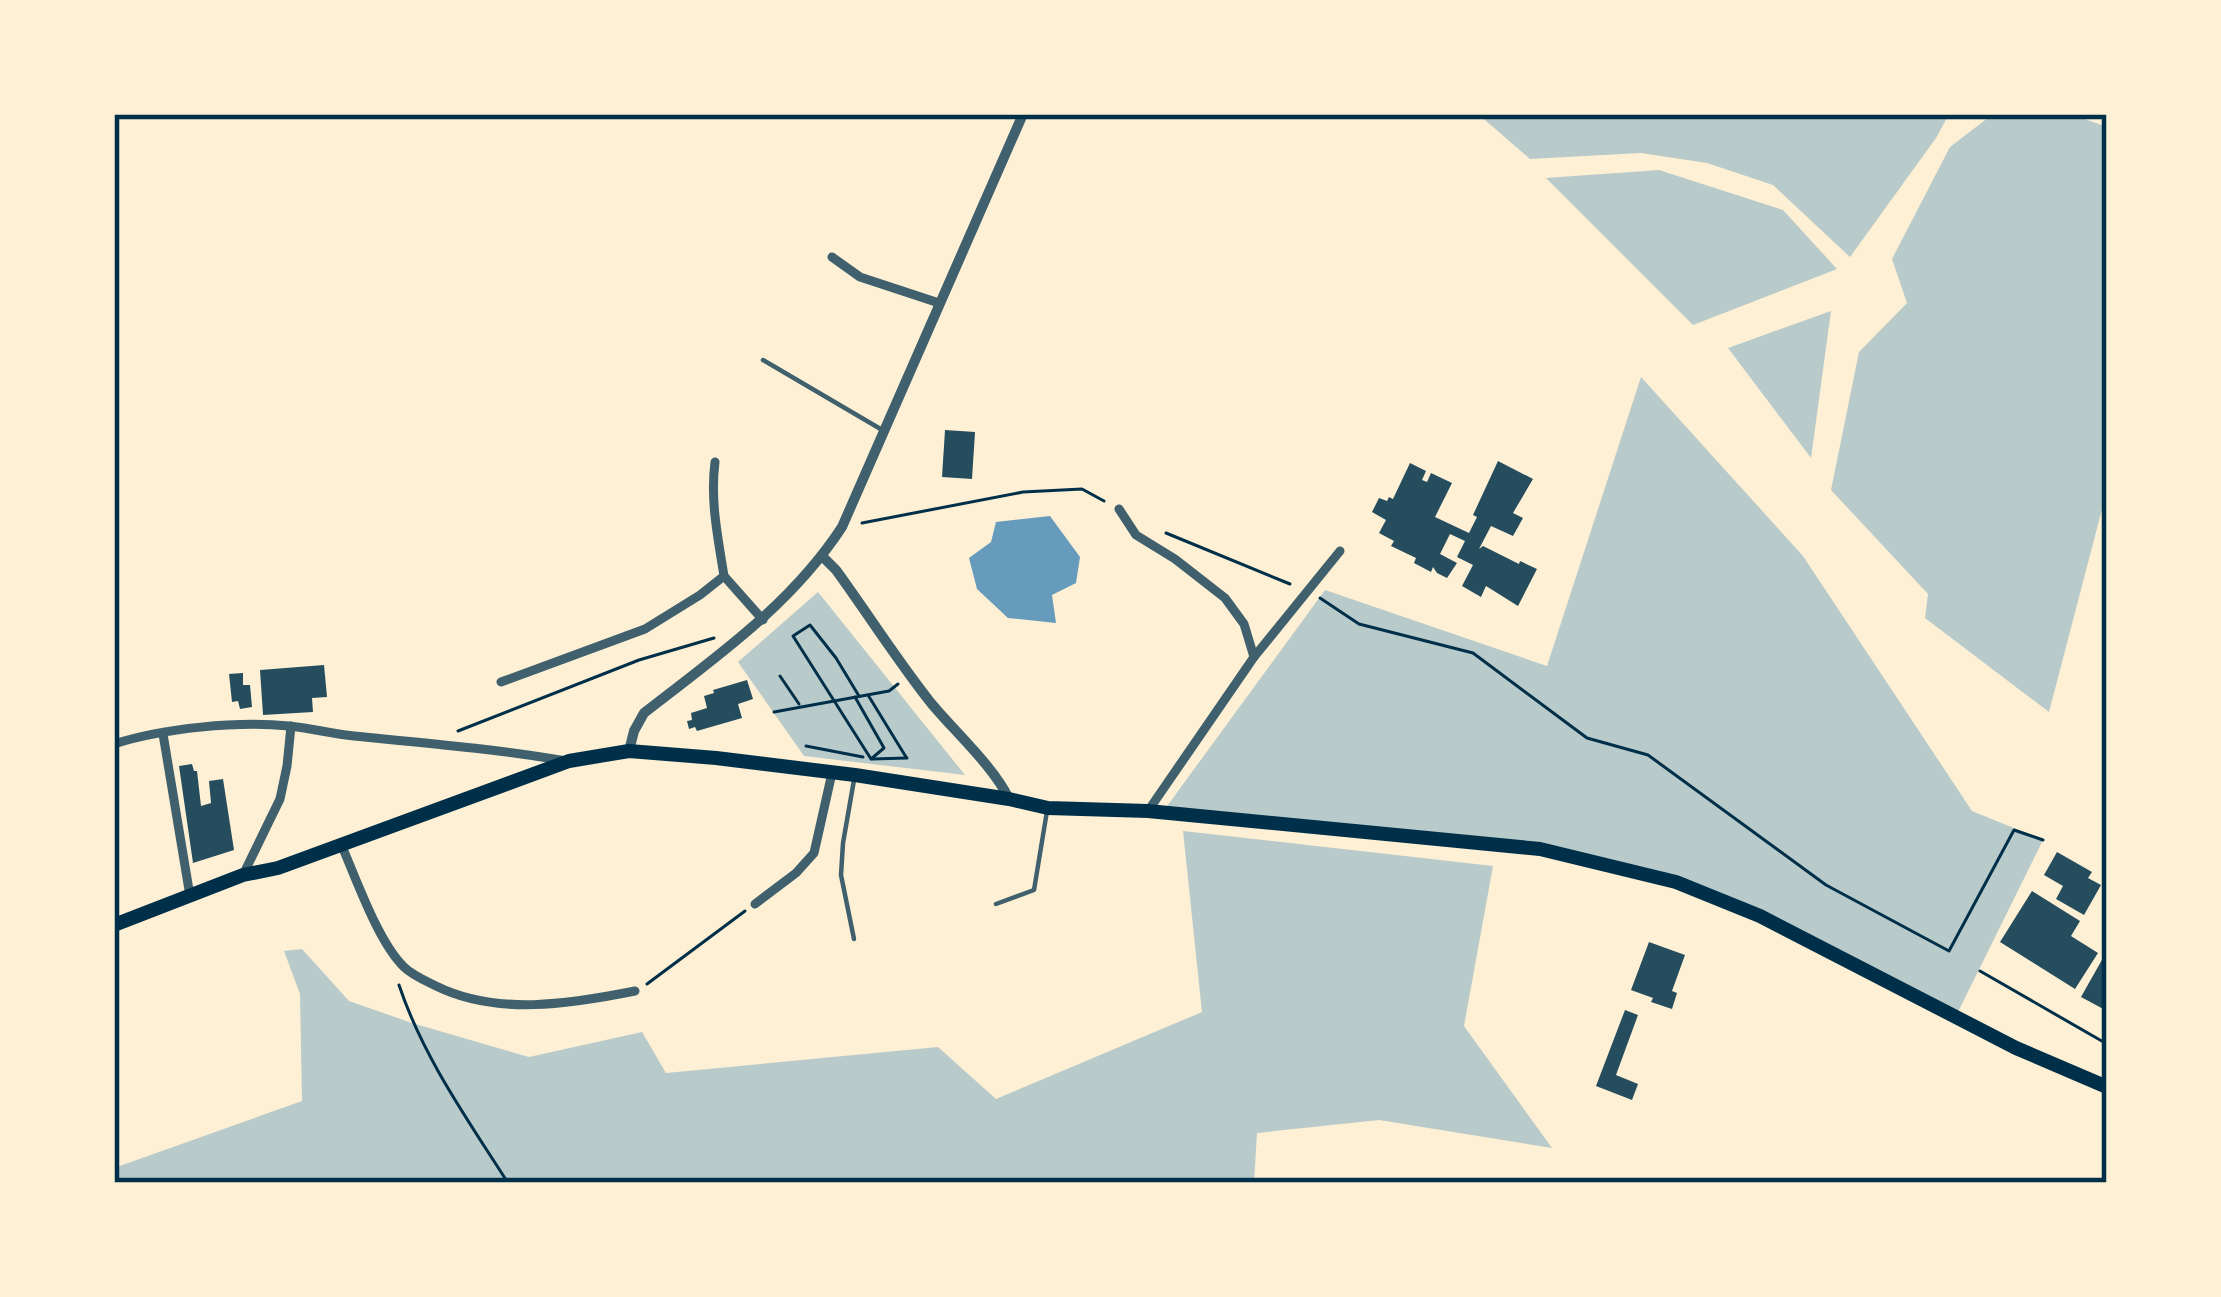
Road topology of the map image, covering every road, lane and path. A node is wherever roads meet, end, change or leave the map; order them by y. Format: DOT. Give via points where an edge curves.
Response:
graph roads {
  1 [pos="1019,115"];
  2 [pos="832,257"];
  3 [pos="939,303"];
  4 [pos="764,360"];
  5 [pos="884,430"];
  6 [pos="715,462"];
  7 [pos="1119,509"];
  8 [pos="842,527"];
  9 [pos="1154,528"];
  10 [pos="1340,551"];
  11 [pos="822,556"];
  12 [pos="724,576"];
  13 [pos="1309,590"];
  14 [pos="763,620"];
  15 [pos="738,639"];
  16 [pos="1254,657"];
  17 [pos="780,676"];
  18 [pos="909,676"];
  19 [pos="501,682"];
  20 [pos="868,695"];
  21 [pos="857,697"];
  22 [pos="836,701"];
  23 [pos="801,707"];
  24 [pos="774,712"];
  25 [pos="291,726"];
  26 [pos="164,734"];
  27 [pos="114,743"];
  28 [pos="445,745"];
  29 [pos="806,746"];
  30 [pos="629,751"];
  31 [pos="871,759"];
  32 [pos="569,761"];
  33 [pos="832,773"];
  34 [pos="855,775"];
  35 [pos="1009,799"];
  36 [pos="1048,808"];
  37 [pos="1148,811"];
  38 [pos="2043,840"];
  39 [pos="341,844"];
  40 [pos="243,875"];
  41 [pos="190,896"];
  42 [pos="755,904"];
  43 [pos="996,904"];
  44 [pos="114,925"];
  45 [pos="854,940"];
  46 [pos="1980,971"];
  47 [pos="398,981"];
  48 [pos="635,991"];
  49 [pos="2107,1044"];
  50 [pos="2107,1087"];
  51 [pos="508,1183"];
  1 -- 3 [label="street"];
  2 -- 3 [label="street" via="860,277"];
  3 -- 5 [label="street"];
  4 -- 5 [label="lane"];
  5 -- 8 [label="street"];
  6 -- 12 [label="street"];
  7 -- 8 [label="path" via="1082,489 1023,492"];
  7 -- 16 [label="street" via="1136,536 1225,598"];
  8 -- 11 [label="street"];
  9 -- 13 [label="path"];
  10 -- 13 [label="street"];
  11 -- 14 [label="street"];
  11 -- 18 [label="street"];
  12 -- 14 [label="street"];
  12 -- 19 [label="street" via="645,629"];
  13 -- 16 [label="street"];
  13 -- 38 [label="path" via="1359,624 1473,653 1587,738 1648,754 1826,885 1949,951 2014,830"];
  14 -- 15 [label="street"];
  15 -- 28 [label="path" via="727,634 639,660 460,730"];
  15 -- 30 [label="street" via="644,713"];
  16 -- 37 [label="street"];
  17 -- 23 [label="path"];
  18 -- 20 [label="path"];
  18 -- 35 [label="street"];
  20 -- 21 [label="path"];
  20 -- 31 [label="path" via="907,758"];
  21 -- 22 [label="path"];
  21 -- 22 [label="path" via="810,625 793,636"];
  21 -- 31 [label="path" via="884,748"];
  22 -- 23 [label="path"];
  22 -- 31 [label="path"];
  23 -- 24 [label="path"];
  25 -- 26 [label="street"];
  25 -- 28 [label="street"];
  25 -- 40 [label="street" via="280,799"];
  26 -- 27 [label="street"];
  26 -- 41 [label="street"];
  28 -- 32 [label="street"];
  29 -- 31 [label="path"];
  30 -- 32 [label="main road"];
  30 -- 33 [label="main road"];
  32 -- 39 [label="main road"];
  33 -- 34 [label="main road"];
  33 -- 42 [label="street" via="814,853"];
  34 -- 35 [label="main road"];
  34 -- 45 [label="lane" via="841,875"];
  35 -- 36 [label="main road"];
  36 -- 37 [label="main road"];
  36 -- 43 [label="lane" via="1034,890"];
  37 -- 50 [label="main road" via="1540,849 1676,882"];
  39 -- 40 [label="main road"];
  39 -- 48 [label="street" via="404,967 452,994 521,1005"];
  40 -- 41 [label="main road"];
  41 -- 44 [label="main road"];
  42 -- 48 [label="path"];
  46 -- 49 [label="path"];
  47 -- 51 [label="path" via="412,1023"];
}
